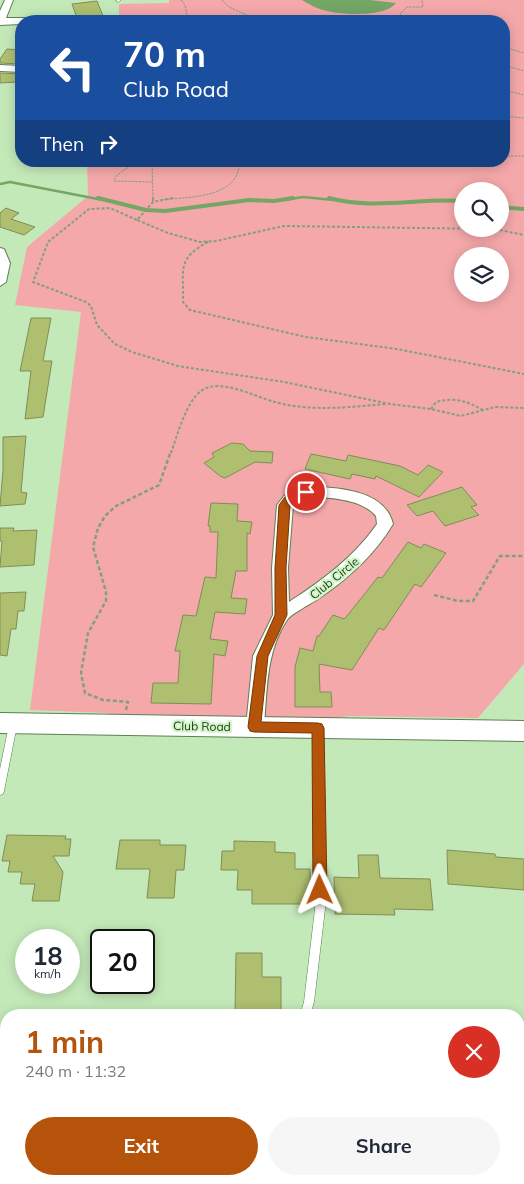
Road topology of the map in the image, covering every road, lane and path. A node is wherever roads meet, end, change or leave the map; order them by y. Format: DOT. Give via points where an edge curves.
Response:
graph roads {
  1 [pos="9,0"];
  2 [pos="181,0"];
  3 [pos="222,0"];
  4 [pos="422,0"];
  5 [pos="187,15"];
  6 [pos="247,15"];
  7 [pos="401,15"];
  8 [pos="0,22"];
  9 [pos="15,22"];
  10 [pos="510,49"];
  11 [pos="524,54"];
  12 [pos="510,67"];
  13 [pos="0,68"];
  14 [pos="15,69"];
  15 [pos="524,71"];
  16 [pos="510,92"];
  17 [pos="524,95"];
  18 [pos="510,117"];
  19 [pos="524,118"];
  20 [pos="510,156"];
  21 [pos="524,156"];
  22 [pos="129,167"];
  23 [pos="152,167"];
  24 [pos="238,167"];
  25 [pos="153,182"];
  26 [pos="153,202"];
  27 [pos="137,220"];
  28 [pos="454,228"];
  29 [pos="509,232"];
  30 [pos="524,235"];
  31 [pos="208,242"];
  32 [pos="0,252"];
  33 [pos="0,282"];
  34 [pos="524,374"];
  35 [pos="390,404"];
  36 [pos="524,408"];
  37 [pos="431,409"];
  38 [pos="483,410"];
  39 [pos="524,556"];
  40 [pos="434,595"];
  41 [pos="281,615"];
  42 [pos="6,723"];
  43 [pos="123,725"];
  44 [pos="254,727"];
  45 [pos="318,728"];
  46 [pos="524,731"];
  47 [pos="0,791"];
  48 [pos="306,1009"];
  1 -- 8 [label="street"];
  2 -- 5 [label="path"];
  3 -- 6 [label="path"];
  4 -- 7 [label="path" via="423,7 403,8"];
  8 -- 9 [label="street"];
  10 -- 11 [label="path"];
  12 -- 15 [label="path"];
  13 -- 14 [label="street"];
  16 -- 17 [label="path"];
  18 -- 19 [label="path"];
  20 -- 21 [label="path"];
  22 -- 25 [label="path" via="114,181"];
  23 -- 25 [label="path"];
  24 -- 26 [label="path" via="226,187"];
  25 -- 26 [label="path"];
  26 -- 27 [label="path"];
  27 -- 31 [label="path" via="187,239"];
  27 -- 35 [label="path" via="110,208 89,209 48,242 33,282 86,302 104,334 123,349 192,369 300,384"];
  28 -- 31 [label="path" via="284,226"];
  29 -- 30 [label="path"];
  31 -- 34 [label="path" via="193,250 184,262 183,302 190,310 306,337 397,349"];
  32 -- 33 [label="street" via="4,263"];
  35 -- 37 [label="path"];
  35 -- 43 [label="path" via="340,409 301,408 228,387 207,388 198,394 159,485 116,506 105,516 93,546 106,601 88,633 81,673 84,693 103,700 128,702"];
  36 -- 38 [label="path"];
  37 -- 38 [label="path" via="461,416"];
  37 -- 38 [label="path" via="436,402 456,398"];
  39 -- 40 [label="path" via="500,556 473,601"];
  41 -- 41 [label="street, Club Circle" via="329,584 360,557 385,524 378,507 363,500 315,492 297,494 289,500 285,505 282,530"];
  41 -- 44 [label="street, Club Circle" via="262,656"];
  42 -- 43 [label="street, Club Road"];
  42 -- 47 [label="lane"];
  43 -- 44 [label="street, Club Road"];
  44 -- 45 [label="street, Club Road"];
  45 -- 46 [label="street, Club Road"];
  45 -- 48 [label="lane" via="320,909"];
}
